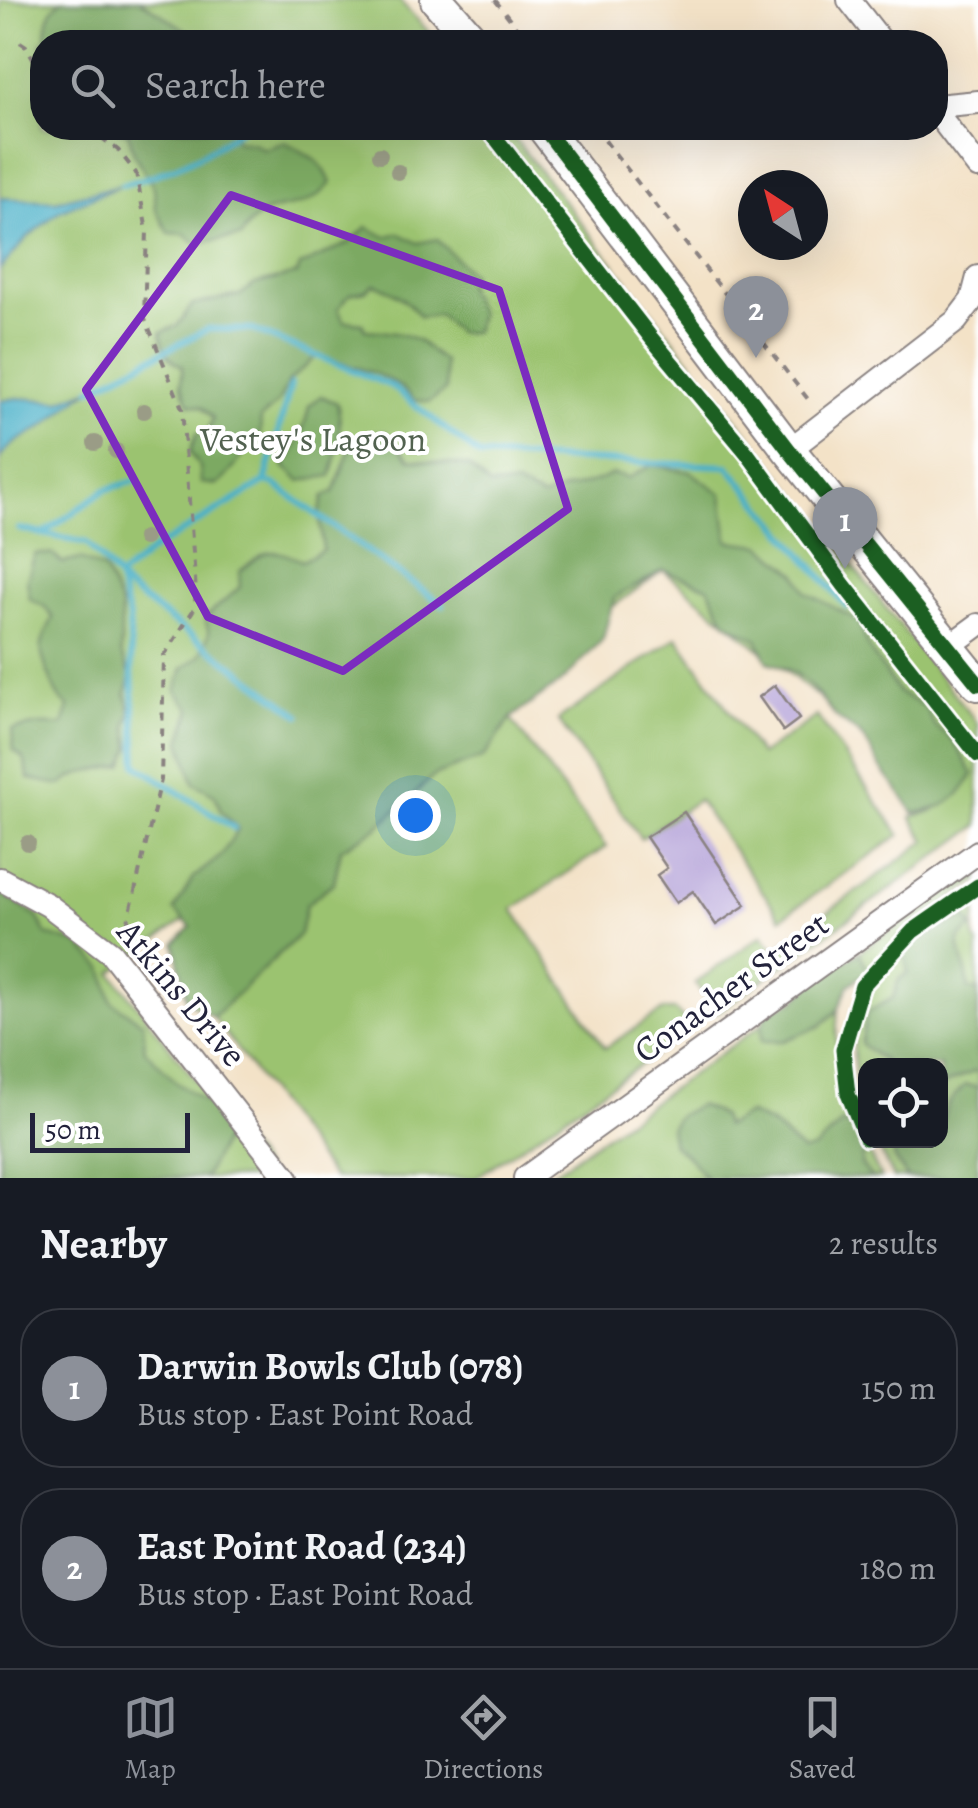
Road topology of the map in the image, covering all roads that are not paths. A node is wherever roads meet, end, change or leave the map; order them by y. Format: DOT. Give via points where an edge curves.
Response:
graph roads {
  1 [pos="437,0"];
  2 [pos="849,0"];
  3 [pos="463,30"];
  4 [pos="873,30"];
  5 [pos="978,102"];
  6 [pos="948,107"];
  7 [pos="948,126"];
  8 [pos="553,140"];
  9 [pos="978,167"];
  10 [pos="978,278"];
  11 [pos="788,450"];
  12 [pos="978,625"];
  13 [pos="948,647"];
  14 [pos="978,684"];
  15 [pos="978,852"];
  16 [pos="0,878"];
  17 [pos="287,1178"];
  18 [pos="525,1178"];
  1 -- 3 [label="street"];
  2 -- 4 [label="street"];
  5 -- 6 [label="street"];
  7 -- 9 [label="street"];
  8 -- 11 [label="street"];
  10 -- 11 [label="street" via="956,321"];
  11 -- 13 [label="street"];
  12 -- 13 [label="street"];
  13 -- 14 [label="street"];
  15 -- 18 [label="street, Conacher Street"];
  16 -- 17 [label="street, Atkins Drive" via="48,905 118,961"];
}
